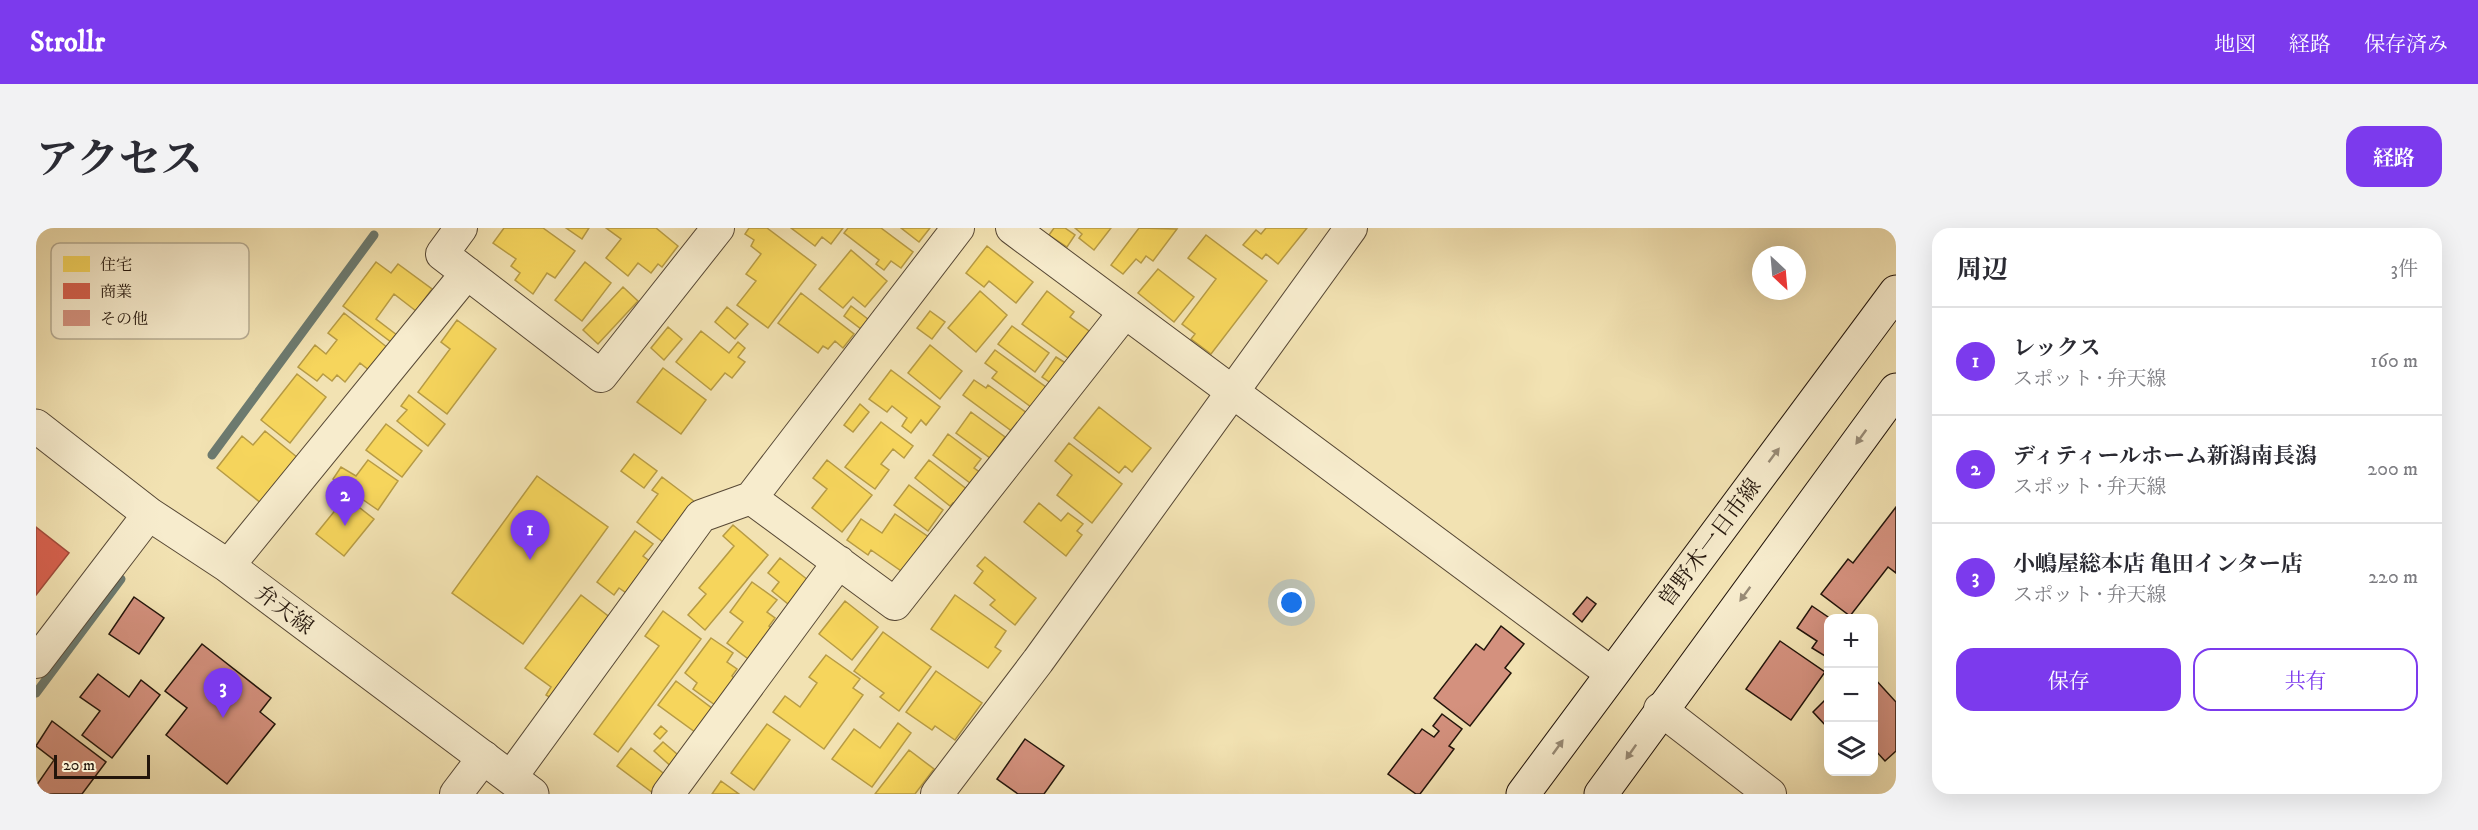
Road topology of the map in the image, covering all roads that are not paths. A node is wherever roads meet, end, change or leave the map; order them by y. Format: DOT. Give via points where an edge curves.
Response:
graph roads {
  1 [pos="461,228"];
  2 [pos="718,228"];
  3 [pos="958,228"];
  4 [pos="1012,228"];
  5 [pos="1351,228"];
  6 [pos="467,273"];
  7 [pos="1896,292"];
  8 [pos="1125,312"];
  9 [pos="1896,390"];
  10 [pos="1231,393"];
  11 [pos="36,426"];
  12 [pos="751,498"];
  13 [pos="148,514"];
  14 [pos="839,562"];
  15 [pos="228,566"];
  16 [pos="36,662"];
  17 [pos="1611,674"];
  18 [pos="1660,709"];
  19 [pos="483,757"];
  20 [pos="522,786"];
  21 [pos="456,794"];
  22 [pos="668,794"];
  23 [pos="937,794"];
  24 [pos="1523,794"];
  25 [pos="1601,794"];
  26 [pos="1770,794"];
  1 -- 6 [label="street" via="442,254"];
  2 -- 6 [label="street" via="601,376"];
  3 -- 12 [label="street"];
  4 -- 8 [label="street"];
  5 -- 10 [label="street"];
  6 -- 15 [label="street"];
  17 -- 7 [label="main road, 曽野木一日市線, one-way"];
  8 -- 10 [label="street"];
  8 -- 14 [label="street" via="895,604"];
  9 -- 18 [label="main road, one-way"];
  10 -- 17 [label="street"];
  10 -- 23 [label="street"];
  11 -- 13 [label="main road, 弁天線"];
  12 -- 14 [label="street"];
  12 -- 20 [label="street" via="701,516"];
  13 -- 15 [label="main road, 弁天線"];
  13 -- 16 [label="street"];
  14 -- 22 [label="street"];
  15 -- 19 [label="main road, 弁天線"];
  24 -- 17 [label="main road, 曽野木一日市線, one-way"];
  18 -- 25 [label="main road, one-way"];
  18 -- 26 [label="street"];
  19 -- 20 [label="main road, 弁天線"];
  19 -- 21 [label="street"];
}
